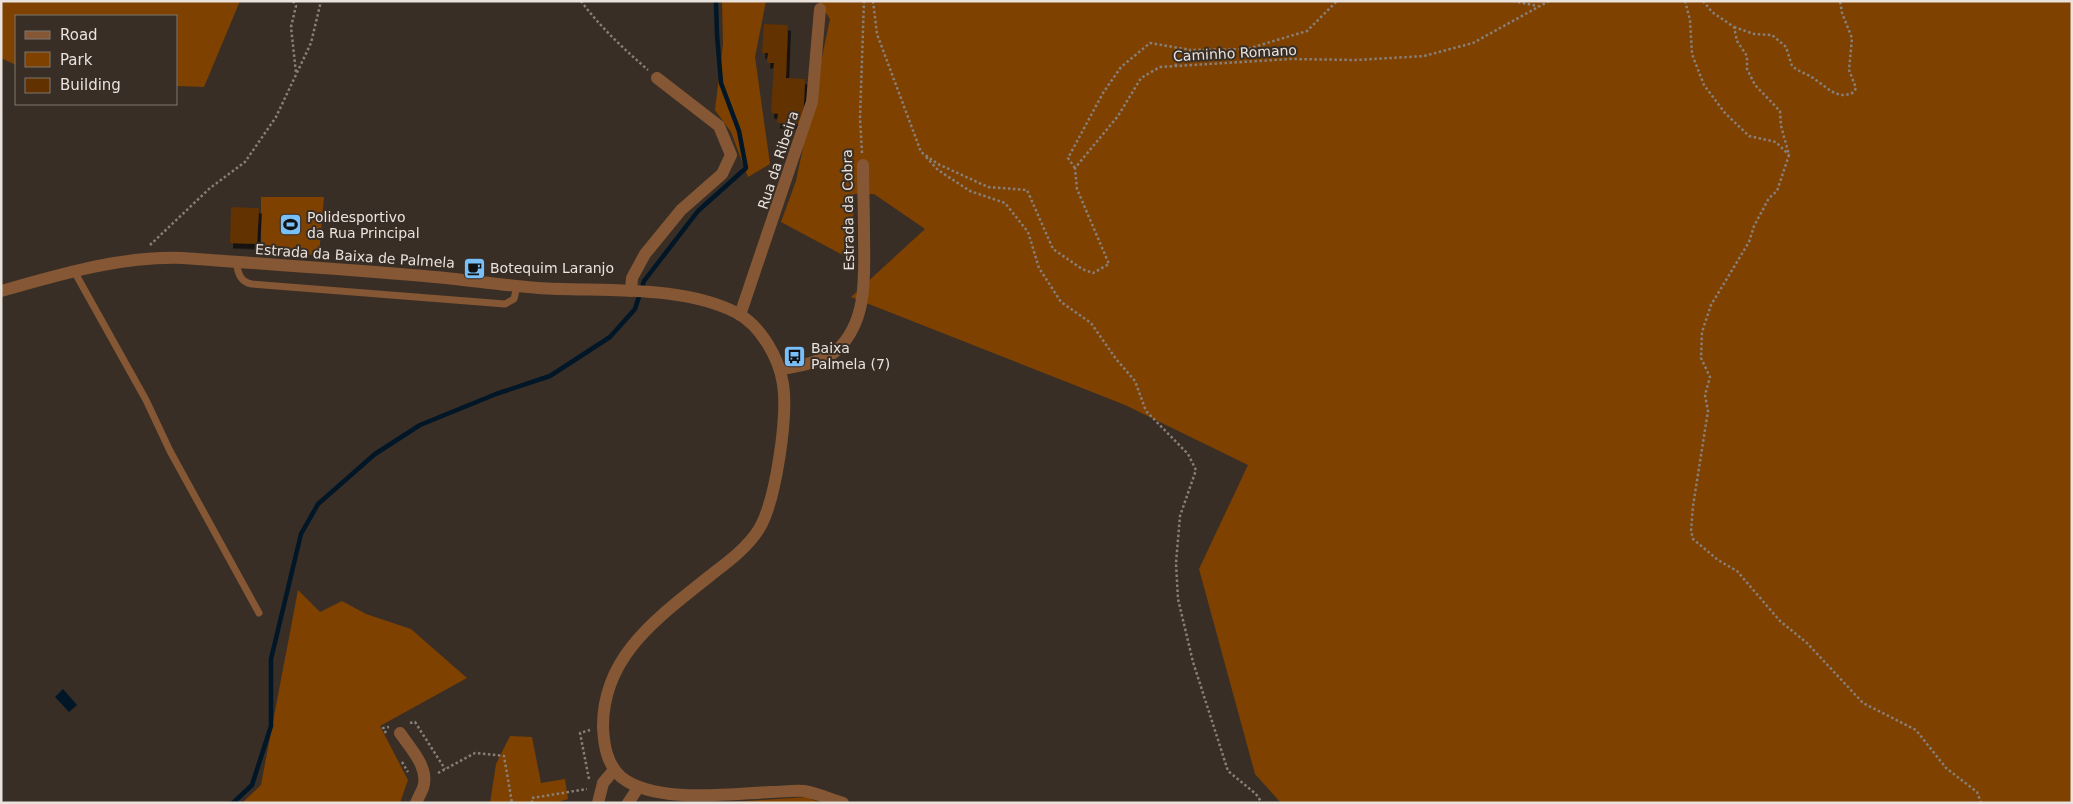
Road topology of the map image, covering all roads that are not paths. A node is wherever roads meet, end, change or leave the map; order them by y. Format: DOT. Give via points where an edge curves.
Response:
graph roads {
  1 [pos="820,9"];
  2 [pos="657,78"];
  3 [pos="863,165"];
  4 [pos="236,262"];
  5 [pos="74,271"];
  6 [pos="517,286"];
  7 [pos="1,291"];
  8 [pos="631,291"];
  9 [pos="740,315"];
  10 [pos="780,370"];
  11 [pos="259,613"];
  12 [pos="400,733"];
  13 [pos="614,770"];
  14 [pos="638,788"];
  15 [pos="416,803"];
  16 [pos="598,803"];
  17 [pos="628,803"];
  18 [pos="843,803"];
  1 -- 9 [label="street, Rua da Ribeira" via="812,102"];
  2 -- 8 [label="street" via="720,126 731,155 722,174 681,210 645,254 632,278"];
  3 -- 10 [label="street, Estrada da Cobra" via="864,285 854,325 836,351"];
  4 -- 5 [label="street, Estrada da Baixa de Palmela" via="136,259"];
  4 -- 6 [label="street, Estrada da Baixa de Palmela"];
  4 -- 6 [label="lane" via="239,275 246,283 391,296 505,304 514,299"];
  5 -- 7 [label="street, Estrada da Baixa de Palmela"];
  5 -- 11 [label="lane"];
  6 -- 8 [label="street, Estrada da Baixa de Palmela"];
  8 -- 9 [label="street, Estrada da Baixa de Palmela" via="716,304"];
  9 -- 10 [label="street, Estrada da Baixa de Palmela" via="767,345"];
  10 -- 13 [label="street, Estrada da Baixa de Palmela" via="783,422 767,511 759,529 745,546 641,633 626,654 616,672 603,713 606,751"];
  12 -- 15 [label="street" via="422,766 423,787"];
  13 -- 14 [label="street"];
  13 -- 16 [label="street" via="596,788"];
  14 -- 17 [label="street"];
  14 -- 18 [label="street" via="670,796 803,791"];
}
